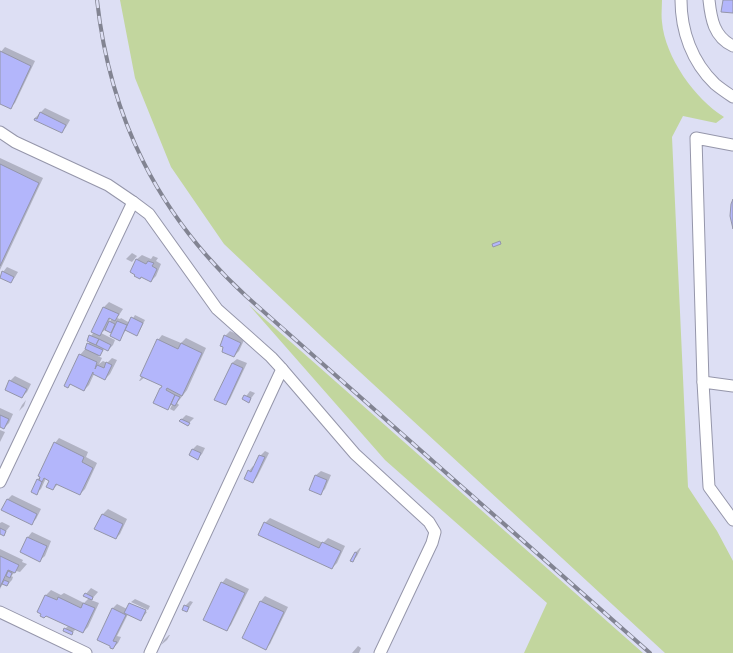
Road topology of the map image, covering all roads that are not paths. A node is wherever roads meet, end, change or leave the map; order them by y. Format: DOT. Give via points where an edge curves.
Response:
graph roads {
  1 [pos="681,0"];
  2 [pos="709,0"];
  3 [pos="733,46"];
  4 [pos="733,97"];
  5 [pos="0,132"];
  6 [pos="0,137"];
  7 [pos="15,142"];
  8 [pos="733,145"];
  9 [pos="133,202"];
  10 [pos="282,369"];
  11 [pos="703,382"];
  12 [pos="733,386"];
  13 [pos="0,482"];
  14 [pos="733,520"];
  15 [pos="0,612"];
  16 [pos="86,653"];
  17 [pos="150,653"];
  18 [pos="380,653"];
  1 -- 4 [label="street" via="685,35 696,60 715,84"];
  2 -- 3 [label="street" via="718,34"];
  5 -- 7 [label="street"];
  6 -- 7 [label="street"];
  7 -- 9 [label="street" via="108,185"];
  8 -- 11 [label="street" via="696,138"];
  9 -- 10 [label="street" via="149,214 217,309"];
  9 -- 13 [label="street"];
  10 -- 17 [label="street"];
  10 -- 18 [label="street" via="355,454 429,522 435,532"];
  11 -- 12 [label="street"];
  11 -- 14 [label="street" via="709,487"];
  15 -- 16 [label="street"];
}
